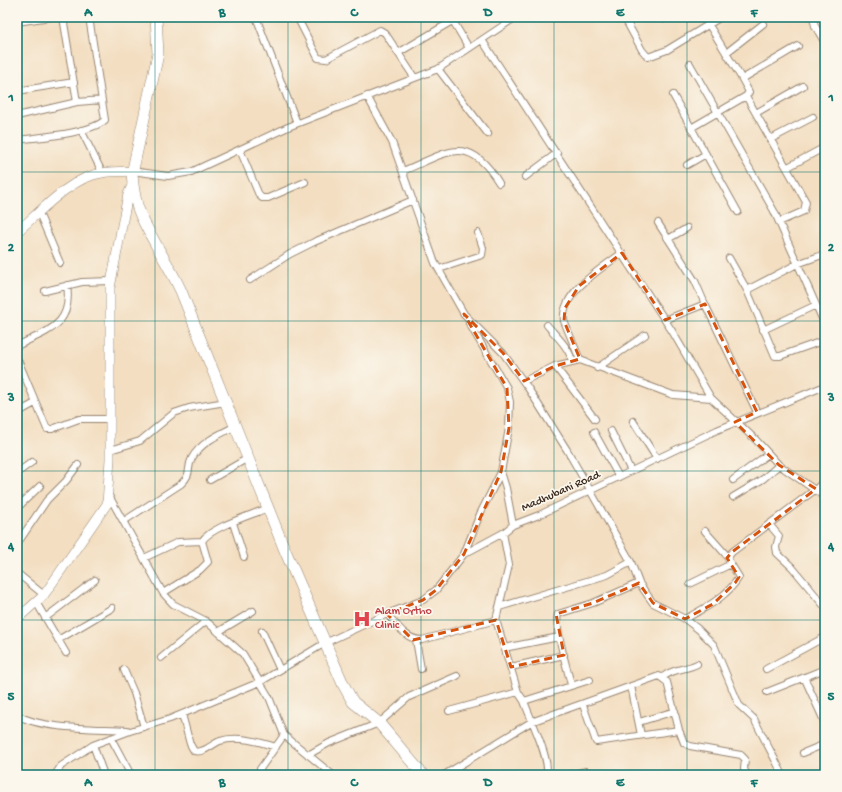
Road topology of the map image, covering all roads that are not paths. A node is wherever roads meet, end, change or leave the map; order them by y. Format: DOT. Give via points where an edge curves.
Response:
graph roads {
  1 [pos="50,17"];
  2 [pos="63,17"];
  3 [pos="89,17"];
  4 [pos="156,17"];
  5 [pos="256,17"];
  6 [pos="297,17"];
  7 [pos="459,17"];
  8 [pos="516,17"];
  9 [pos="624,17"];
  10 [pos="704,17"];
  11 [pos="721,17"];
  12 [pos="813,17"];
  13 [pos="452,21"];
  14 [pos="17,22"];
  15 [pos="707,24"];
  16 [pos="763,24"];
  17 [pos="482,40"];
  18 [pos="825,43"];
  19 [pos="798,46"];
  20 [pos="470,48"];
  21 [pos="398,53"];
  22 [pos="726,53"];
  23 [pos="690,64"];
  24 [pos="438,69"];
  25 [pos="414,77"];
  26 [pos="742,79"];
  27 [pos="74,82"];
  28 [pos="803,86"];
  29 [pos="17,91"];
  30 [pos="673,95"];
  31 [pos="367,96"];
  32 [pos="746,96"];
  33 [pos="102,100"];
  34 [pos="77,102"];
  35 [pos="718,112"];
  36 [pos="756,113"];
  37 [pos="17,116"];
  38 [pos="813,117"];
  39 [pos="297,123"];
  40 [pos="691,128"];
  41 [pos="81,130"];
  42 [pos="488,134"];
  43 [pos="771,139"];
  44 [pos="17,140"];
  45 [pos="825,147"];
  46 [pos="240,150"];
  47 [pos="557,153"];
  48 [pos="706,154"];
  49 [pos="687,164"];
  50 [pos="788,167"];
  51 [pos="132,171"];
  52 [pos="403,171"];
  53 [pos="102,172"];
  54 [pos="525,177"];
  55 [pos="305,182"];
  56 [pos="133,183"];
  57 [pos="499,183"];
  58 [pos="413,200"];
  59 [pos="738,212"];
  60 [pos="39,213"];
  61 [pos="779,222"];
  62 [pos="658,223"];
  63 [pos="688,228"];
  64 [pos="17,232"];
  65 [pos="478,233"];
  66 [pos="668,239"];
  67 [pos="622,253"];
  68 [pos="825,254"];
  69 [pos="729,258"];
  70 [pos="60,263"];
  71 [pos="798,264"];
  72 [pos="439,270"];
  73 [pos="250,280"];
  74 [pos="111,281"];
  75 [pos="67,284"];
  76 [pos="747,290"];
  77 [pos="45,291"];
  78 [pos="705,304"];
  79 [pos="817,307"];
  80 [pos="825,307"];
  81 [pos="464,314"];
  82 [pos="665,320"];
  83 [pos="547,325"];
  84 [pos="825,325"];
  85 [pos="763,330"];
  86 [pos="645,335"];
  87 [pos="825,340"];
  88 [pos="17,346"];
  89 [pos="17,358"];
  90 [pos="580,360"];
  91 [pos="572,361"];
  92 [pos="555,366"];
  93 [pos="597,368"];
  94 [pos="524,381"];
  95 [pos="825,386"];
  96 [pos="711,398"];
  97 [pos="226,402"];
  98 [pos="35,403"];
  99 [pos="757,412"];
  100 [pos="17,413"];
  101 [pos="110,419"];
  102 [pos="595,419"];
  103 [pos="633,421"];
  104 [pos="736,422"];
  105 [pos="236,426"];
  106 [pos="611,431"];
  107 [pos="594,432"];
  108 [pos="110,450"];
  109 [pos="768,454"];
  110 [pos="248,458"];
  111 [pos="657,459"];
  112 [pos="32,462"];
  113 [pos="78,465"];
  114 [pos="779,465"];
  115 [pos="631,471"];
  116 [pos="501,472"];
  117 [pos="17,473"];
  118 [pos="619,477"];
  119 [pos="210,480"];
  120 [pos="732,480"];
  121 [pos="825,480"];
  122 [pos="40,486"];
  123 [pos="816,489"];
  124 [pos="589,491"];
  125 [pos="107,493"];
  126 [pos="733,497"];
  127 [pos="825,498"];
  128 [pos="17,508"];
  129 [pos="268,508"];
  130 [pos="124,521"];
  131 [pos="233,523"];
  132 [pos="769,524"];
  133 [pos="513,525"];
  134 [pos="705,531"];
  135 [pos="503,533"];
  136 [pos="202,542"];
  137 [pos="17,544"];
  138 [pos="464,554"];
  139 [pos="244,557"];
  140 [pos="728,557"];
  141 [pos="144,558"];
  142 [pos="631,562"];
  143 [pos="731,564"];
  144 [pos="17,573"];
  145 [pos="95,580"];
  146 [pos="639,583"];
  147 [pos="690,584"];
  148 [pos="163,593"];
  149 [pos="825,594"];
  150 [pos="44,595"];
  151 [pos="818,598"];
  152 [pos="36,602"];
  153 [pos="499,607"];
  154 [pos="825,607"];
  155 [pos="112,608"];
  156 [pos="253,611"];
  157 [pos="387,614"];
  158 [pos="45,618"];
  159 [pos="17,619"];
  160 [pos="685,619"];
  161 [pos="496,620"];
  162 [pos="206,621"];
  163 [pos="262,631"];
  164 [pos="218,632"];
  165 [pos="559,637"];
  166 [pos="825,637"];
  167 [pos="58,640"];
  168 [pos="416,640"];
  169 [pos="325,643"];
  170 [pos="504,648"];
  171 [pos="66,653"];
  172 [pos="564,655"];
  173 [pos="161,658"];
  174 [pos="697,664"];
  175 [pos="511,668"];
  176 [pos="422,669"];
  177 [pos="766,669"];
  178 [pos="825,669"];
  179 [pos="124,670"];
  180 [pos="280,670"];
  181 [pos="457,676"];
  182 [pos="663,677"];
  183 [pos="804,677"];
  184 [pos="590,680"];
  185 [pos="260,682"];
  186 [pos="571,686"];
  187 [pos="631,686"];
  188 [pos="518,692"];
  189 [pos="767,692"];
  190 [pos="524,701"];
  191 [pos="583,705"];
  192 [pos="450,711"];
  193 [pos="675,711"];
  194 [pos="182,714"];
  195 [pos="17,715"];
  196 [pos="531,722"];
  197 [pos="639,722"];
  198 [pos="379,723"];
  199 [pos="825,723"];
  200 [pos="144,727"];
  201 [pos="679,730"];
  202 [pos="130,731"];
  203 [pos="284,735"];
  204 [pos="641,736"];
  205 [pos="111,738"];
  206 [pos="825,744"];
  207 [pos="93,745"];
  208 [pos="276,747"];
  209 [pos="803,753"];
  210 [pos="308,755"];
  211 [pos="586,771"];
  212 [pos="55,775"];
  213 [pos="104,775"];
  214 [pos="131,775"];
  215 [pos="260,775"];
  216 [pos="333,775"];
  217 [pos="423,775"];
  218 [pos="444,775"];
  219 [pos="546,775"];
  220 [pos="570,775"];
  221 [pos="747,775"];
  222 [pos="783,775"];
  1 -- 14 [label="street"];
  2 -- 27 [label="street"];
  3 -- 33 [label="street"];
  4 -- 51 [label="highway" via="158,54"];
  5 -- 39 [label="street"];
  6 -- 21 [label="street" via="314,54 323,60 380,30 385,33"];
  7 -- 13 [label="street"];
  8 -- 17 [label="street"];
  9 -- 15 [label="street" via="648,57 667,50"];
  10 -- 15 [label="street"];
  11 -- 15 [label="street"];
  12 -- 18 [label="street"];
  13 -- 20 [label="street"];
  13 -- 21 [label="street"];
  15 -- 22 [label="street"];
  16 -- 22 [label="street"];
  17 -- 20 [label="street"];
  17 -- 47 [label="street"];
  19 -- 26 [label="street"];
  20 -- 24 [label="street"];
  21 -- 25 [label="street"];
  22 -- 26 [label="street"];
  23 -- 35 [label="street"];
  24 -- 25 [label="street"];
  24 -- 42 [label="street"];
  25 -- 31 [label="street"];
  26 -- 32 [label="street" via="749,92"];
  27 -- 29 [label="street"];
  27 -- 34 [label="street"];
  28 -- 36 [label="street"];
  30 -- 40 [label="street"];
  31 -- 39 [label="street"];
  31 -- 52 [label="street" via="392,142"];
  32 -- 35 [label="street"];
  32 -- 36 [label="street"];
  33 -- 34 [label="street"];
  33 -- 41 [label="street" via="105,120 98,126"];
  34 -- 37 [label="street"];
  35 -- 40 [label="street"];
  35 -- 61 [label="street"];
  36 -- 43 [label="street"];
  38 -- 43 [label="street"];
  39 -- 46 [label="street"];
  40 -- 48 [label="street"];
  41 -- 44 [label="street"];
  41 -- 53 [label="street"];
  43 -- 50 [label="street"];
  45 -- 50 [label="street"];
  46 -- 51 [label="street" via="191,172 168,176"];
  46 -- 55 [label="street" via="262,198 268,198"];
  47 -- 54 [label="street"];
  47 -- 67 [label="street"];
  48 -- 49 [label="street"];
  48 -- 59 [label="street"];
  50 -- 61 [label="street" via="806,202 806,207 799,214"];
  51 -- 53 [label="street"];
  51 -- 56 [label="highway"];
  52 -- 57 [label="street" via="453,151 462,150 471,153 489,167"];
  52 -- 58 [label="street"];
  53 -- 60 [label="street" via="88,176 63,192"];
  56 -- 74 [label="street" via="128,194"];
  56 -- 97 [label="highway" via="141,216 170,267"];
  58 -- 72 [label="street"];
  58 -- 73 [label="street" via="314,242"];
  60 -- 64 [label="street"];
  60 -- 70 [label="street"];
  61 -- 71 [label="street"];
  62 -- 66 [label="street"];
  63 -- 66 [label="street"];
  65 -- 72 [label="street" via="483,248 482,255"];
  66 -- 78 [label="street" via="695,281"];
  67 -- 82 [label="street"];
  67 -- 90 [label="street" via="578,286 565,308 564,321"];
  68 -- 71 [label="street"];
  69 -- 76 [label="street"];
  71 -- 76 [label="street"];
  71 -- 79 [label="street"];
  72 -- 81 [label="street"];
  74 -- 75 [label="street"];
  74 -- 101 [label="street"];
  75 -- 77 [label="street"];
  75 -- 88 [label="street" via="69,297 63,318 56,326"];
  76 -- 85 [label="street"];
  78 -- 82 [label="street"];
  78 -- 99 [label="street"];
  79 -- 80 [label="street"];
  79 -- 84 [label="street"];
  79 -- 85 [label="street"];
  81 -- 94 [label="street" via="503,353"];
  81 -- 116 [label="street" via="506,388 510,402 509,428"];
  82 -- 96 [label="street"];
  83 -- 91 [label="street" via="565,346"];
  85 -- 87 [label="street" via="773,354 778,356"];
  86 -- 93 [label="street"];
  89 -- 98 [label="street"];
  90 -- 91 [label="street"];
  90 -- 93 [label="street"];
  91 -- 92 [label="street"];
  92 -- 94 [label="street"];
  92 -- 102 [label="street"];
  93 -- 96 [label="street" via="673,395"];
  94 -- 124 [label="street"];
  95 -- 99 [label="street, Madhubani Road"];
  96 -- 104 [label="street"];
  97 -- 105 [label="highway"];
  97 -- 108 [label="street" via="174,413 140,441"];
  98 -- 100 [label="street"];
  98 -- 101 [label="street" via="48,430 79,419"];
  99 -- 104 [label="street, Madhubani Road"];
  101 -- 108 [label="street"];
  103 -- 111 [label="street"];
  104 -- 109 [label="street"];
  104 -- 111 [label="street, Madhubani Road"];
  105 -- 110 [label="highway"];
  105 -- 130 [label="street" via="208,441 196,453 191,459 188,478"];
  106 -- 115 [label="street"];
  107 -- 118 [label="street"];
  108 -- 125 [label="street"];
  109 -- 114 [label="street"];
  109 -- 120 [label="street"];
  110 -- 119 [label="street"];
  110 -- 129 [label="highway"];
  111 -- 115 [label="street, Madhubani Road"];
  112 -- 117 [label="street"];
  113 -- 137 [label="street" via="47,500"];
  114 -- 123 [label="street"];
  114 -- 126 [label="street" via="763,479"];
  115 -- 118 [label="street, Madhubani Road"];
  116 -- 133 [label="street"];
  116 -- 138 [label="street"];
  118 -- 124 [label="street, Madhubani Road"];
  121 -- 123 [label="street"];
  122 -- 128 [label="street"];
  123 -- 127 [label="street"];
  123 -- 132 [label="street"];
  124 -- 133 [label="street, Madhubani Road"];
  124 -- 142 [label="street"];
  125 -- 130 [label="street"];
  125 -- 150 [label="street" via="106,504"];
  129 -- 131 [label="street"];
  129 -- 169 [label="highway"];
  130 -- 141 [label="street"];
  131 -- 136 [label="street" via="213,531"];
  131 -- 139 [label="street"];
  132 -- 140 [label="street"];
  132 -- 151 [label="street" via="779,536 777,553"];
  133 -- 135 [label="street, Madhubani Road"];
  134 -- 140 [label="street"];
  135 -- 138 [label="street, Madhubani Road"];
  135 -- 153 [label="street" via="509,565"];
  136 -- 141 [label="street" via="178,542"];
  136 -- 148 [label="street" via="208,562 200,570"];
  138 -- 157 [label="street, Madhubani Road" via="436,590 423,600"];
  140 -- 143 [label="street"];
  141 -- 148 [label="street"];
  142 -- 146 [label="street"];
  142 -- 153 [label="street" via="607,575"];
  143 -- 147 [label="street"];
  143 -- 160 [label="street" via="739,577 736,583 713,604"];
  144 -- 150 [label="street"];
  145 -- 158 [label="street"];
  146 -- 160 [label="street" via="653,603"];
  146 -- 165 [label="street" via="593,603 560,613 557,618"];
  148 -- 162 [label="street" via="173,604"];
  149 -- 151 [label="street"];
  150 -- 152 [label="street"];
  151 -- 154 [label="street"];
  152 -- 158 [label="street"];
  152 -- 159 [label="street"];
  153 -- 161 [label="street"];
  155 -- 167 [label="street"];
  156 -- 164 [label="street"];
  157 -- 168 [label="street" via="407,636"];
  157 -- 169 [label="street, Madhubani Road"];
  158 -- 167 [label="street"];
  160 -- 222 [label="street" via="714,645 739,704 754,719"];
  161 -- 168 [label="street"];
  161 -- 170 [label="street"];
  162 -- 164 [label="street"];
  162 -- 173 [label="street"];
  163 -- 180 [label="street"];
  164 -- 185 [label="street" via="243,654"];
  165 -- 170 [label="street"];
  165 -- 172 [label="street"];
  166 -- 177 [label="street"];
  167 -- 171 [label="street"];
  168 -- 176 [label="street"];
  169 -- 180 [label="street, Madhubani Road"];
  169 -- 198 [label="highway" via="353,702"];
  170 -- 175 [label="street"];
  172 -- 175 [label="street"];
  172 -- 186 [label="street"];
  174 -- 182 [label="street" via="672,671"];
  175 -- 188 [label="street"];
  178 -- 183 [label="street"];
  179 -- 200 [label="street"];
  180 -- 185 [label="street, Madhubani Road"];
  181 -- 198 [label="street" via="409,697"];
  182 -- 187 [label="street"];
  182 -- 193 [label="street" via="667,682"];
  183 -- 189 [label="street"];
  183 -- 199 [label="street"];
  184 -- 186 [label="street"];
  185 -- 194 [label="street, Madhubani Road"];
  185 -- 203 [label="street" via="269,697"];
  186 -- 190 [label="street"];
  187 -- 191 [label="street"];
  187 -- 197 [label="street"];
  188 -- 190 [label="street"];
  188 -- 192 [label="street"];
  190 -- 196 [label="street"];
  191 -- 196 [label="street"];
  191 -- 204 [label="street" via="596,742"];
  193 -- 197 [label="street"];
  193 -- 201 [label="street"];
  194 -- 200 [label="street, Madhubani Road"];
  194 -- 208 [label="street" via="194,751 221,741 250,740"];
  195 -- 202 [label="street" via="44,724"];
  196 -- 218 [label="street"];
  196 -- 219 [label="street" via="546,760"];
  197 -- 204 [label="street"];
  198 -- 210 [label="street" via="329,742"];
  198 -- 217 [label="highway"];
  200 -- 202 [label="street, Madhubani Road"];
  201 -- 204 [label="street"];
  201 -- 221 [label="street" via="684,742 690,746 744,756"];
  202 -- 205 [label="street, Madhubani Road"];
  203 -- 208 [label="street"];
  203 -- 210 [label="street"];
  205 -- 207 [label="street, Madhubani Road"];
  205 -- 214 [label="street"];
  206 -- 209 [label="street"];
  207 -- 212 [label="street, Madhubani Road" via="61,766"];
  207 -- 213 [label="street"];
  208 -- 215 [label="street" via="260,769"];
  210 -- 216 [label="street"];
  211 -- 220 [label="street"];
}
